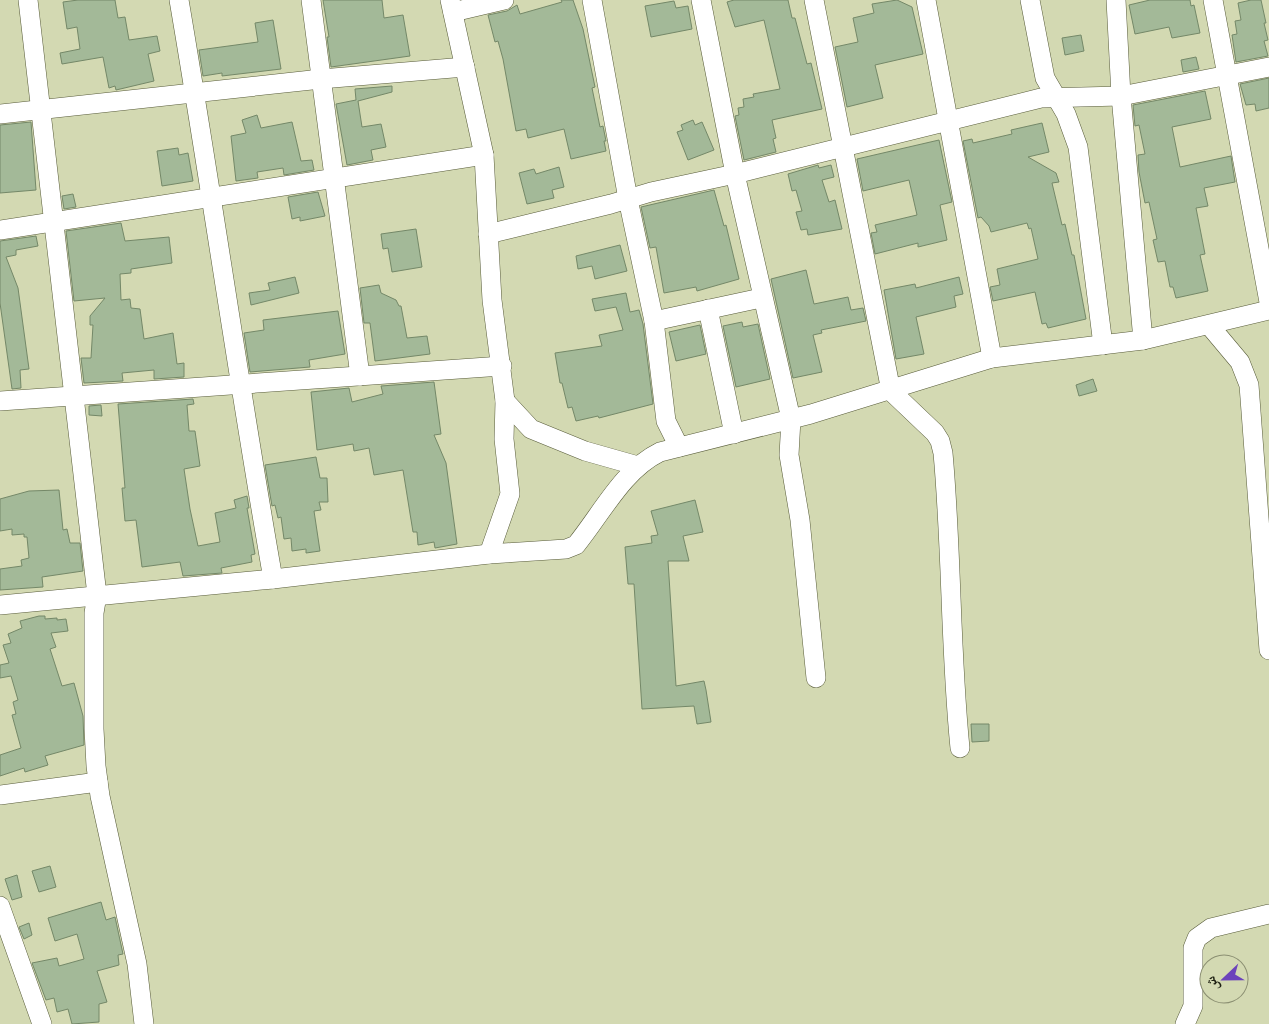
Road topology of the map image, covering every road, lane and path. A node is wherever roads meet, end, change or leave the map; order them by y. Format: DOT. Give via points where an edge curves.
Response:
graph roads {
  1 [pos="28,0"];
  2 [pos="179,0"];
  3 [pos="311,0"];
  4 [pos="504,0"];
  5 [pos="592,0"];
  6 [pos="701,0"];
  7 [pos="814,0"];
  8 [pos="926,0"];
  9 [pos="1030,0"];
  10 [pos="1116,0"];
  11 [pos="1213,0"];
  12 [pos="451,6"];
  13 [pos="465,67"];
  14 [pos="1269,67"];
  15 [pos="1229,75"];
  16 [pos="321,79"];
  17 [pos="195,93"];
  18 [pos="1056,96"];
  19 [pos="1122,96"];
  20 [pos="40,110"];
  21 [pos="0,114"];
  22 [pos="948,121"];
  23 [pos="843,148"];
  24 [pos="484,155"];
  25 [pos="734,174"];
  26 [pos="333,180"];
  27 [pos="212,198"];
  28 [pos="628,199"];
  29 [pos="53,222"];
  30 [pos="0,230"];
  31 [pos="488,234"];
  32 [pos="761,298"];
  33 [pos="1269,302"];
  34 [pos="708,309"];
  35 [pos="1269,310"];
  36 [pos="654,321"];
  37 [pos="1209,325"];
  38 [pos="1143,340"];
  39 [pos="1103,345"];
  40 [pos="992,358"];
  41 [pos="502,366"];
  42 [pos="360,376"];
  43 [pos="239,385"];
  44 [pos="892,391"];
  45 [pos="73,395"];
  46 [pos="0,401"];
  47 [pos="505,401"];
  48 [pos="790,419"];
  49 [pos="734,434"];
  50 [pos="679,446"];
  51 [pos="638,466"];
  52 [pos="489,554"];
  53 [pos="273,579"];
  54 [pos="97,595"];
  55 [pos="0,605"];
  56 [pos="1269,650"];
  57 [pos="816,678"];
  58 [pos="960,748"];
  59 [pos="98,782"];
  60 [pos="0,795"];
  61 [pos="0,906"];
  62 [pos="1269,914"];
  63 [pos="42,1024"];
  64 [pos="144,1024"];
  65 [pos="1185,1024"];
  1 -- 20 [label="street"];
  2 -- 17 [label="street"];
  3 -- 16 [label="street"];
  4 -- 12 [label="street"];
  5 -- 28 [label="street"];
  6 -- 25 [label="street"];
  7 -- 23 [label="street"];
  8 -- 22 [label="street"];
  9 -- 18 [label="street" via="1042,69"];
  10 -- 19 [label="street"];
  11 -- 15 [label="street"];
  12 -- 13 [label="street"];
  13 -- 16 [label="street"];
  13 -- 24 [label="street"];
  14 -- 15 [label="street"];
  15 -- 19 [label="street"];
  15 -- 33 [label="street"];
  16 -- 17 [label="street"];
  16 -- 26 [label="street"];
  17 -- 20 [label="street"];
  17 -- 27 [label="street"];
  18 -- 19 [label="street"];
  18 -- 22 [label="street"];
  18 -- 39 [label="street" via="1078,147"];
  19 -- 38 [label="street"];
  20 -- 21 [label="street"];
  20 -- 29 [label="street"];
  22 -- 23 [label="street"];
  22 -- 40 [label="street"];
  23 -- 25 [label="street"];
  23 -- 44 [label="street"];
  24 -- 26 [label="street"];
  24 -- 31 [label="street"];
  25 -- 28 [label="street"];
  25 -- 32 [label="street"];
  26 -- 27 [label="street"];
  26 -- 42 [label="street"];
  27 -- 29 [label="street"];
  27 -- 43 [label="street"];
  28 -- 31 [label="street"];
  28 -- 36 [label="street"];
  29 -- 30 [label="street"];
  29 -- 45 [label="street"];
  31 -- 41 [label="street" via="492,300"];
  32 -- 34 [label="street"];
  32 -- 48 [label="street"];
  34 -- 36 [label="street"];
  34 -- 49 [label="street"];
  35 -- 37 [label="street"];
  36 -- 50 [label="street" via="666,421"];
  37 -- 38 [label="street"];
  37 -- 56 [label="street" via="1240,362 1249,385"];
  38 -- 39 [label="street"];
  39 -- 40 [label="street"];
  40 -- 44 [label="street"];
  41 -- 42 [label="street"];
  41 -- 47 [label="street"];
  42 -- 43 [label="street"];
  43 -- 45 [label="street"];
  43 -- 53 [label="street"];
  44 -- 48 [label="street"];
  44 -- 58 [label="street" via="935,433 943,453 949,533 952,670"];
  45 -- 46 [label="street"];
  45 -- 54 [label="street"];
  47 -- 51 [label="street" via="531,428 585,451"];
  47 -- 52 [label="street" via="504,439 510,494"];
  48 -- 49 [label="street"];
  48 -- 57 [label="street" via="789,455 800,520"];
  49 -- 50 [label="street"];
  50 -- 51 [label="street"];
  51 -- 52 [label="street" via="576,545 552,550"];
  52 -- 53 [label="street"];
  53 -- 54 [label="street"];
  54 -- 55 [label="street"];
  54 -- 59 [label="street" via="94,613 94,729"];
  59 -- 60 [label="street"];
  59 -- 64 [label="street" via="134,949"];
  61 -- 63 [label="street"];
  62 -- 65 [label="street" via="1212,928 1197,938 1193,948 1194,1002"];
}
